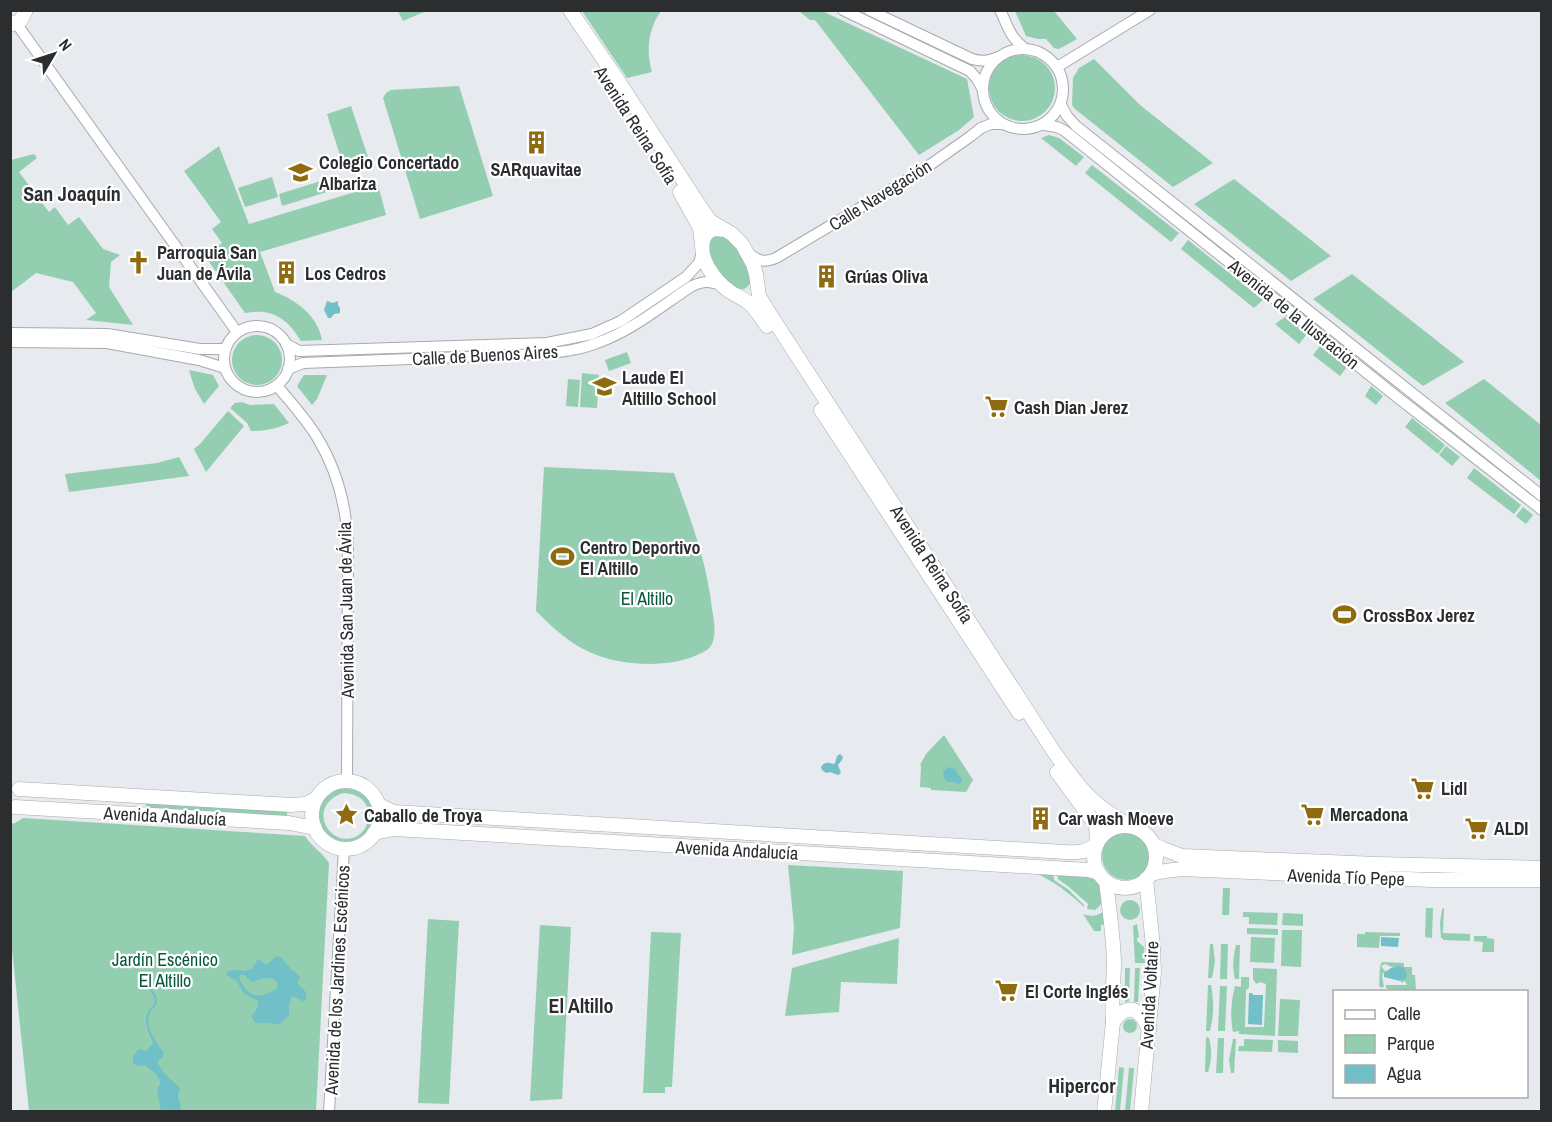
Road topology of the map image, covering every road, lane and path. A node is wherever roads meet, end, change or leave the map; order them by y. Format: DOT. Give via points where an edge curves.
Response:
graph roads {
  1 [pos="26,10"];
  2 [pos="559,10"];
  3 [pos="570,10"];
  4 [pos="843,10"];
  5 [pos="869,10"];
  6 [pos="1000,10"];
  7 [pos="1150,10"];
  8 [pos="14,24"];
  9 [pos="1008,31"];
  10 [pos="1025,49"];
  11 [pos="1000,56"];
  12 [pos="1057,67"];
  13 [pos="982,90"];
  14 [pos="1061,105"];
  15 [pos="987,107"];
  16 [pos="1003,124"];
  17 [pos="1044,125"];
  18 [pos="981,128"];
  19 [pos="724,230"];
  20 [pos="702,248"];
  21 [pos="747,251"];
  22 [pos="772,263"];
  23 [pos="757,282"];
  24 [pos="723,285"];
  25 [pos="737,295"];
  26 [pos="237,332"];
  27 [pos="10,333"];
  28 [pos="10,342"];
  29 [pos="286,344"];
  30 [pos="225,349"];
  31 [pos="225,368"];
  32 [pos="288,369"];
  33 [pos="277,386"];
  34 [pos="1542,496"];
  35 [pos="1542,510"];
  36 [pos="347,781"];
  37 [pos="15,784"];
  38 [pos="316,799"];
  39 [pos="379,806"];
  40 [pos="13,809"];
  41 [pos="1131,826"];
  42 [pos="315,828"];
  43 [pos="374,833"];
  44 [pos="1097,843"];
  45 [pos="1154,844"];
  46 [pos="344,849"];
  47 [pos="1542,868"];
  48 [pos="1103,877"];
  49 [pos="1149,877"];
  50 [pos="1542,880"];
  51 [pos="1113,1022"];
  52 [pos="1149,1030"];
  53 [pos="329,1112"];
  54 [pos="1104,1112"];
  55 [pos="1141,1112"];
  1 -- 8 [label="main road"];
  2 -- 20 [label="main road, Avenida Reina Sofía" via="685,201 700,228"];
  3 -- 19 [label="main road, Avenida Reina Sofía" via="710,221"];
  4 -- 13 [label="street" via="970,71"];
  5 -- 11 [label="street" via="972,59 989,61"];
  6 -- 9 [label="street"];
  7 -- 12 [label="street"];
  8 -- 26 [label="street"];
  9 -- 10 [label="street"];
  9 -- 11 [label="street" via="1007,44"];
  10 -- 11 [label="street"];
  10 -- 12 [label="street" via="1038,51"];
  11 -- 13 [label="street" via="986,74"];
  12 -- 14 [label="street" via="1063,83"];
  13 -- 15 [label="street"];
  14 -- 17 [label="street"];
  14 -- 34 [label="street, Avenida de la Ilustración" via="1076,126"];
  15 -- 16 [label="street"];
  15 -- 18 [label="street"];
  16 -- 17 [label="street" via="1028,130"];
  16 -- 18 [label="street, Calle Navegación"];
  17 -- 35 [label="street, Avenida de la Ilustración" via="1065,131"];
  18 -- 22 [label="street, Calle Navegación" via="917,174"];
  19 -- 20 [label="main road" via="705,235"];
  19 -- 21 [label="main road"];
  20 -- 24 [label="main road" via="710,269"];
  20 -- 29 [label="street, Calle de Buenos Aires" via="699,263 686,277 621,321 592,334 547,344 299,351"];
  21 -- 22 [label="street" via="759,261"];
  21 -- 23 [label="main road"];
  22 -- 23 [label="street"];
  23 -- 25 [label="main road" via="750,293"];
  23 -- 41 [label="main road, Avenida Reina Sofía" via="766,308 1054,752 1091,800"];
  24 -- 25 [label="main road"];
  24 -- 32 [label="street, Calle de Buenos Aires" via="701,282 629,329 568,351 303,363"];
  25 -- 44 [label="main road, Avenida Reina Sofía" via="757,312 1062,779 1096,825"];
  26 -- 29 [label="street" via="257,326 277,333"];
  26 -- 30 [label="street"];
  27 -- 30 [label="street" via="107,334 200,349"];
  28 -- 31 [label="street" via="107,343"];
  29 -- 32 [label="street" via="290,354"];
  30 -- 31 [label="street"];
  31 -- 33 [label="street" via="228,377 243,390 265,391"];
  32 -- 33 [label="street"];
  33 -- 36 [label="street, Avenida San Juan de Ávila" via="317,437 331,464 345,510"];
  36 -- 38 [label="main road" via="335,782"];
  36 -- 39 [label="main road" via="367,788"];
  37 -- 38 [label="main road, Avenida Andalucía" via="291,805"];
  37 -- 40 [label="main road" via="20,798"];
  38 -- 42 [label="main road" via="312,819"];
  39 -- 43 [label="main road"];
  39 -- 44 [label="main road, Avenida Andalucía" via="394,812 1065,852 1090,850"];
  40 -- 42 [label="main road, Avenida Andalucía" via="289,823"];
  41 -- 44 [label="main road" via="1111,829"];
  41 -- 45 [label="main road" via="1149,836"];
  42 -- 46 [label="main road" via="323,840"];
  43 -- 46 [label="main road" via="365,843"];
  43 -- 48 [label="main road, Avenida Andalucía" via="403,830 1088,870"];
  44 -- 48 [label="main road" via="1095,864"];
  45 -- 47 [label="main road, Avenida Tío Pepe" via="1182,856"];
  45 -- 49 [label="main road" via="1155,865"];
  46 -- 53 [label="street, Avenida de los Jardines Escénicos"];
  48 -- 49 [label="main road" via="1125,888"];
  48 -- 51 [label="main road, Avenida Voltaire" via="1113,951"];
  49 -- 50 [label="main road, Avenida Tío Pepe" via="1182,869 1414,880"];
  49 -- 52 [label="main road, Avenida Voltaire" via="1153,991"];
  51 -- 52 [label="main road" via="1125,1011 1135,1011"];
  51 -- 54 [label="main road, Avenida Voltaire"];
  52 -- 55 [label="main road, Avenida Voltaire"];
}
